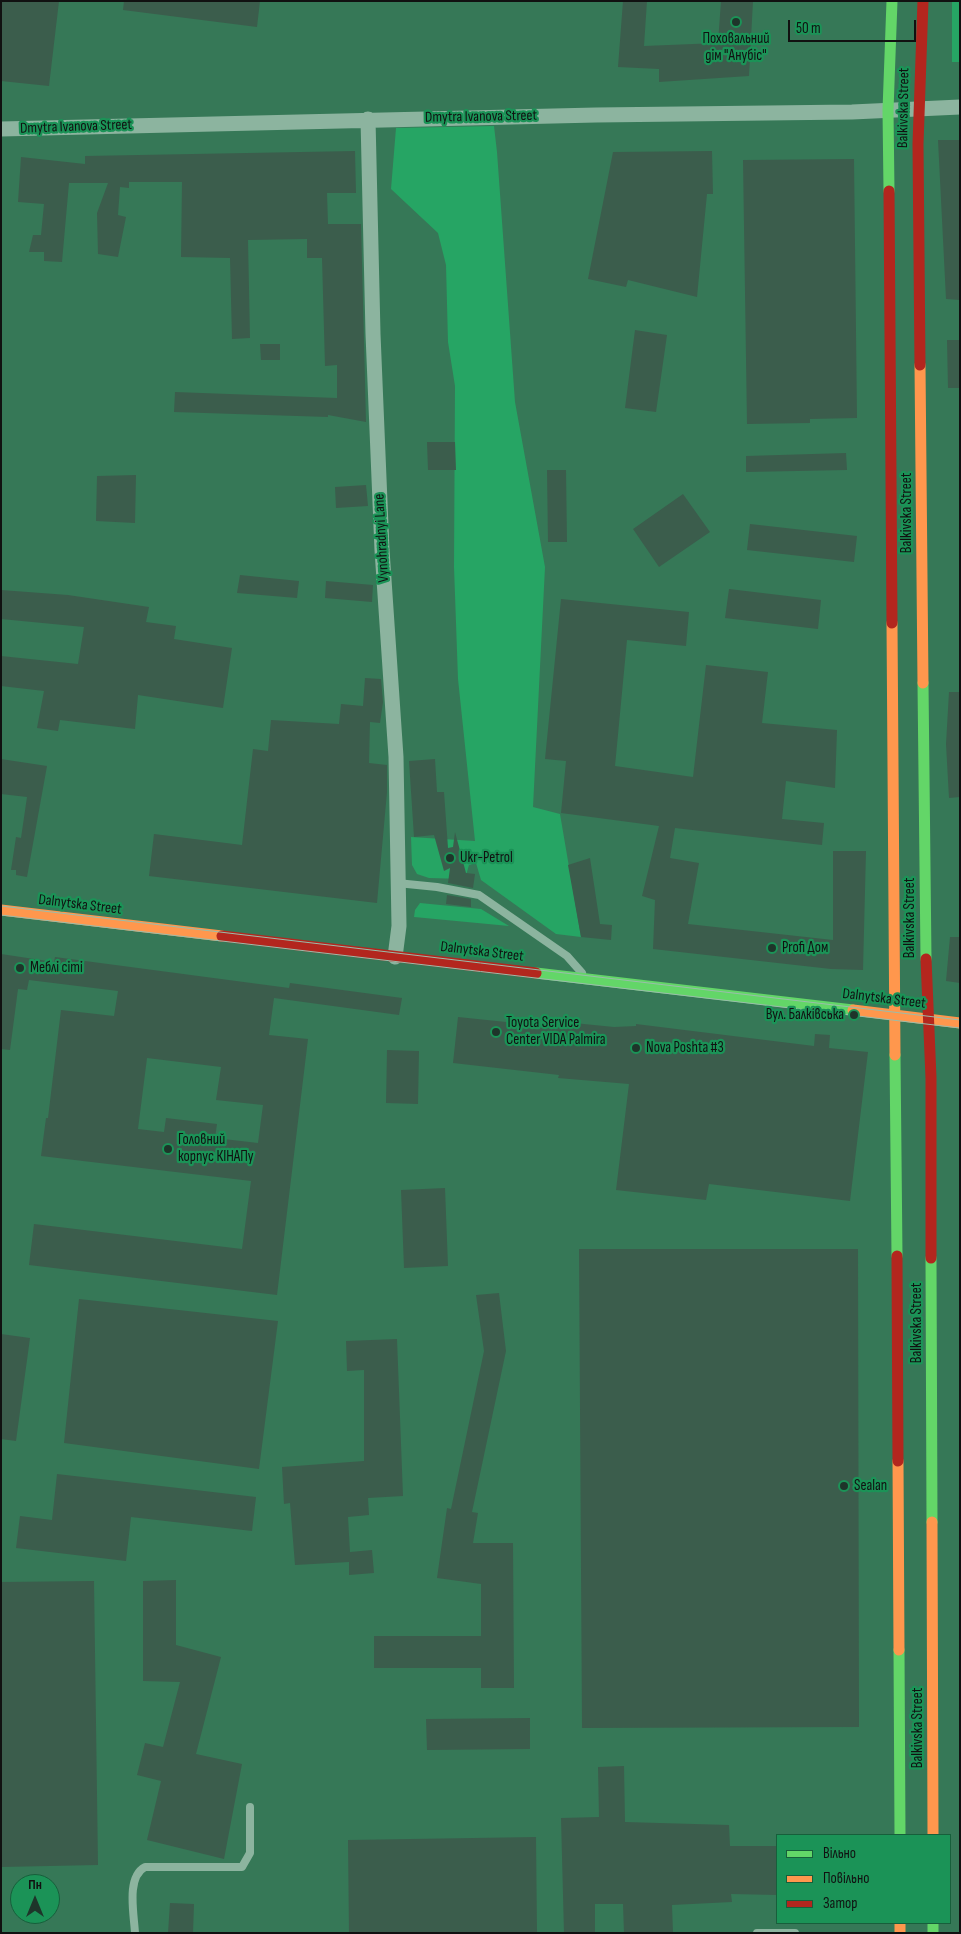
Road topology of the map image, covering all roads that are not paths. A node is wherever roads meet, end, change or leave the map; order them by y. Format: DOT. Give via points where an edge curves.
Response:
graph roads {
  1 [pos="892,1"];
  2 [pos="923,1"];
  3 [pos="960,106"];
  4 [pos="919,108"];
  5 [pos="888,110"];
  6 [pos="368,120"];
  7 [pos="1,129"];
  8 [pos="397,883"];
  9 [pos="1,910"];
  10 [pos="396,957"];
  11 [pos="589,980"];
  12 [pos="896,1016"];
  13 [pos="928,1020"];
  14 [pos="960,1023"];
  15 [pos="250,1806"];
  16 [pos="900,1834"];
  17 [pos="933,1834"];
  18 [pos="135,1933"];
  19 [pos="757,1933"];
  20 [pos="794,1933"];
  1 -- 5 [label="main road, Balkivska Street"];
  2 -- 4 [label="main road, Balkivska Street"];
  3 -- 4 [label="street, Dmytra Ivanova Street"];
  4 -- 5 [label="street, Dmytra Ivanova Street"];
  4 -- 13 [label="main road, Balkivska Street"];
  5 -- 6 [label="street, Dmytra Ivanova Street"];
  5 -- 12 [label="main road, Balkivska Street"];
  6 -- 7 [label="street, Dmytra Ivanova Street"];
  6 -- 8 [label="street, Vynohradnyi Lane" via="382,550 396,757"];
  8 -- 10 [label="street, Vynohradnyi Lane" via="399,926"];
  8 -- 11 [label="lane" via="437,886 479,895 567,956"];
  9 -- 10 [label="main road, Dalnytska Street"];
  10 -- 11 [label="main road, Dalnytska Street"];
  11 -- 12 [label="main road, Dalnytska Street"];
  12 -- 13 [label="main road, Dalnytska Street"];
  12 -- 16 [label="main road, Balkivska Street"];
  13 -- 14 [label="main road, Dalnytska Street"];
  13 -- 17 [label="main road, Balkivska Street" via="931,1097"];
  15 -- 18 [label="lane" via="250,1853 242,1867 145,1867 139,1870 134,1881"];
  19 -- 20 [label="lane"];
}
